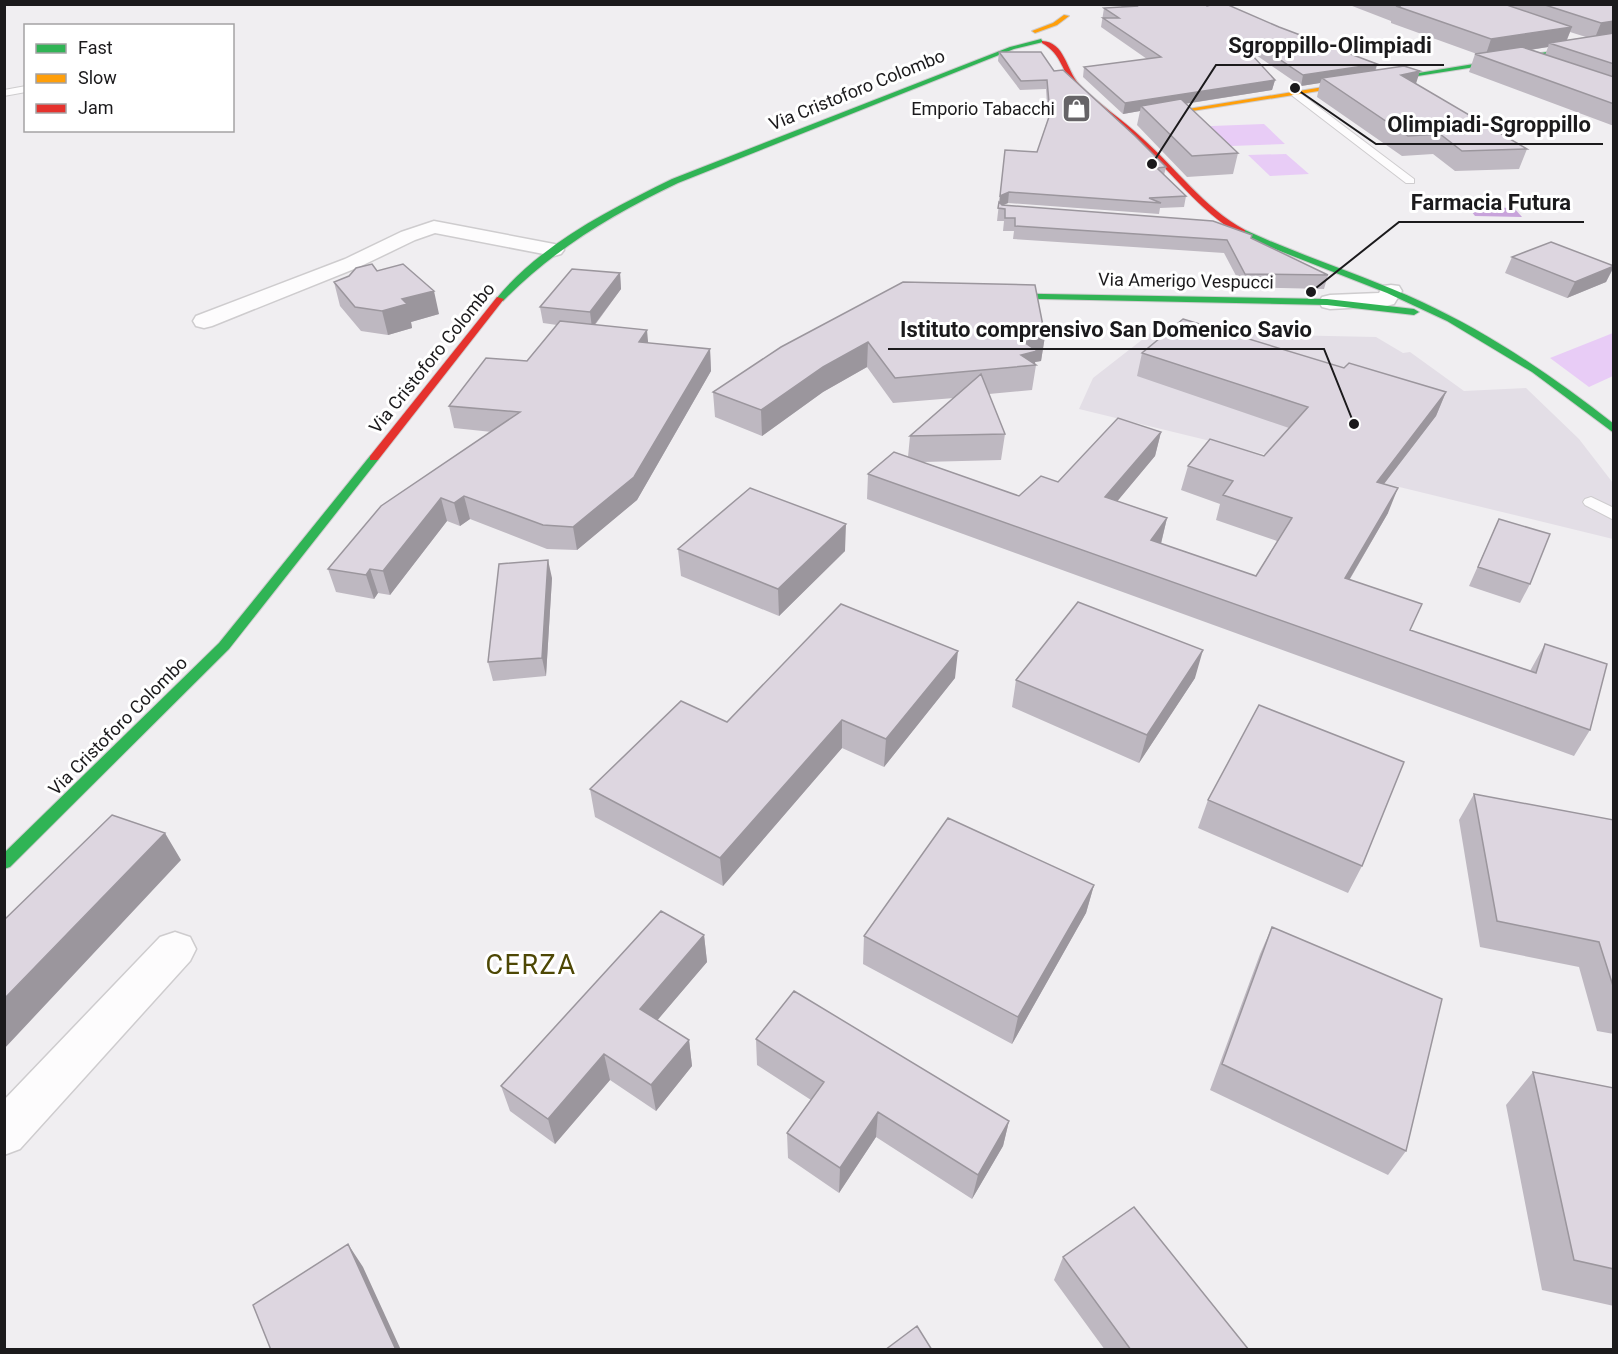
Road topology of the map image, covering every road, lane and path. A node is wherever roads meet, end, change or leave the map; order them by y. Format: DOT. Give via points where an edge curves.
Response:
graph roads {
  1 [pos="1068,32"];
  2 [pos="1560,36"];
  3 [pos="1038,37"];
  4 [pos="1614,43"];
  5 [pos="1591,46"];
  6 [pos="1515,58"];
  7 [pos="1548,69"];
  8 [pos="24,89"];
  9 [pos="1293,92"];
  10 [pos="4,93"];
  11 [pos="1119,121"];
  12 [pos="1410,181"];
  13 [pos="1196,225"];
  14 [pos="1231,227"];
  15 [pos="554,250"];
  16 [pos="1391,291"];
  17 [pos="979,295"];
  18 [pos="1327,302"];
  19 [pos="1440,314"];
  20 [pos="204,321"];
  21 [pos="1584,405"];
  22 [pos="1614,421"];
  23 [pos="1614,430"];
  24 [pos="1591,502"];
  25 [pos="1614,515"];
  26 [pos="4,863"];
  27 [pos="176,949"];
  28 [pos="4,1132"];
  1 -- 3 [label="street, Via Cristoforo Colombo" via="1055,24"];
  1 -- 3 [label="street" via="1056,48"];
  1 -- 11 [label="street" via="1069,76"];
  2 -- 5 [label="street"];
  3 -- 15 [label="street, Via Cristoforo Colombo" via="675,181 602,218"];
  4 -- 5 [label="street"];
  5 -- 6 [label="street"];
  6 -- 7 [label="street"];
  6 -- 9 [label="street"];
  8 -- 10 [label="lane"];
  9 -- 11 [label="street"];
  9 -- 12 [label="lane"];
  11 -- 14 [label="street"];
  13 -- 14 [label="street"];
  14 -- 16 [label="street"];
  15 -- 20 [label="street" via="434,227"];
  15 -- 26 [label="street, Via Cristoforo Colombo" via="523,274 499,301 224,646"];
  16 -- 18 [label="street" via="1390,296 1381,300"];
  16 -- 19 [label="street"];
  17 -- 18 [label="street, Via Amerigo Vespucci"];
  18 -- 19 [label="street, Via Amerigo Vespucci"];
  19 -- 21 [label="street" via="1497,345"];
  21 -- 22 [label="street"];
  21 -- 23 [label="street"];
  24 -- 25 [label="lane"];
  27 -- 28 [label="street"];
}
